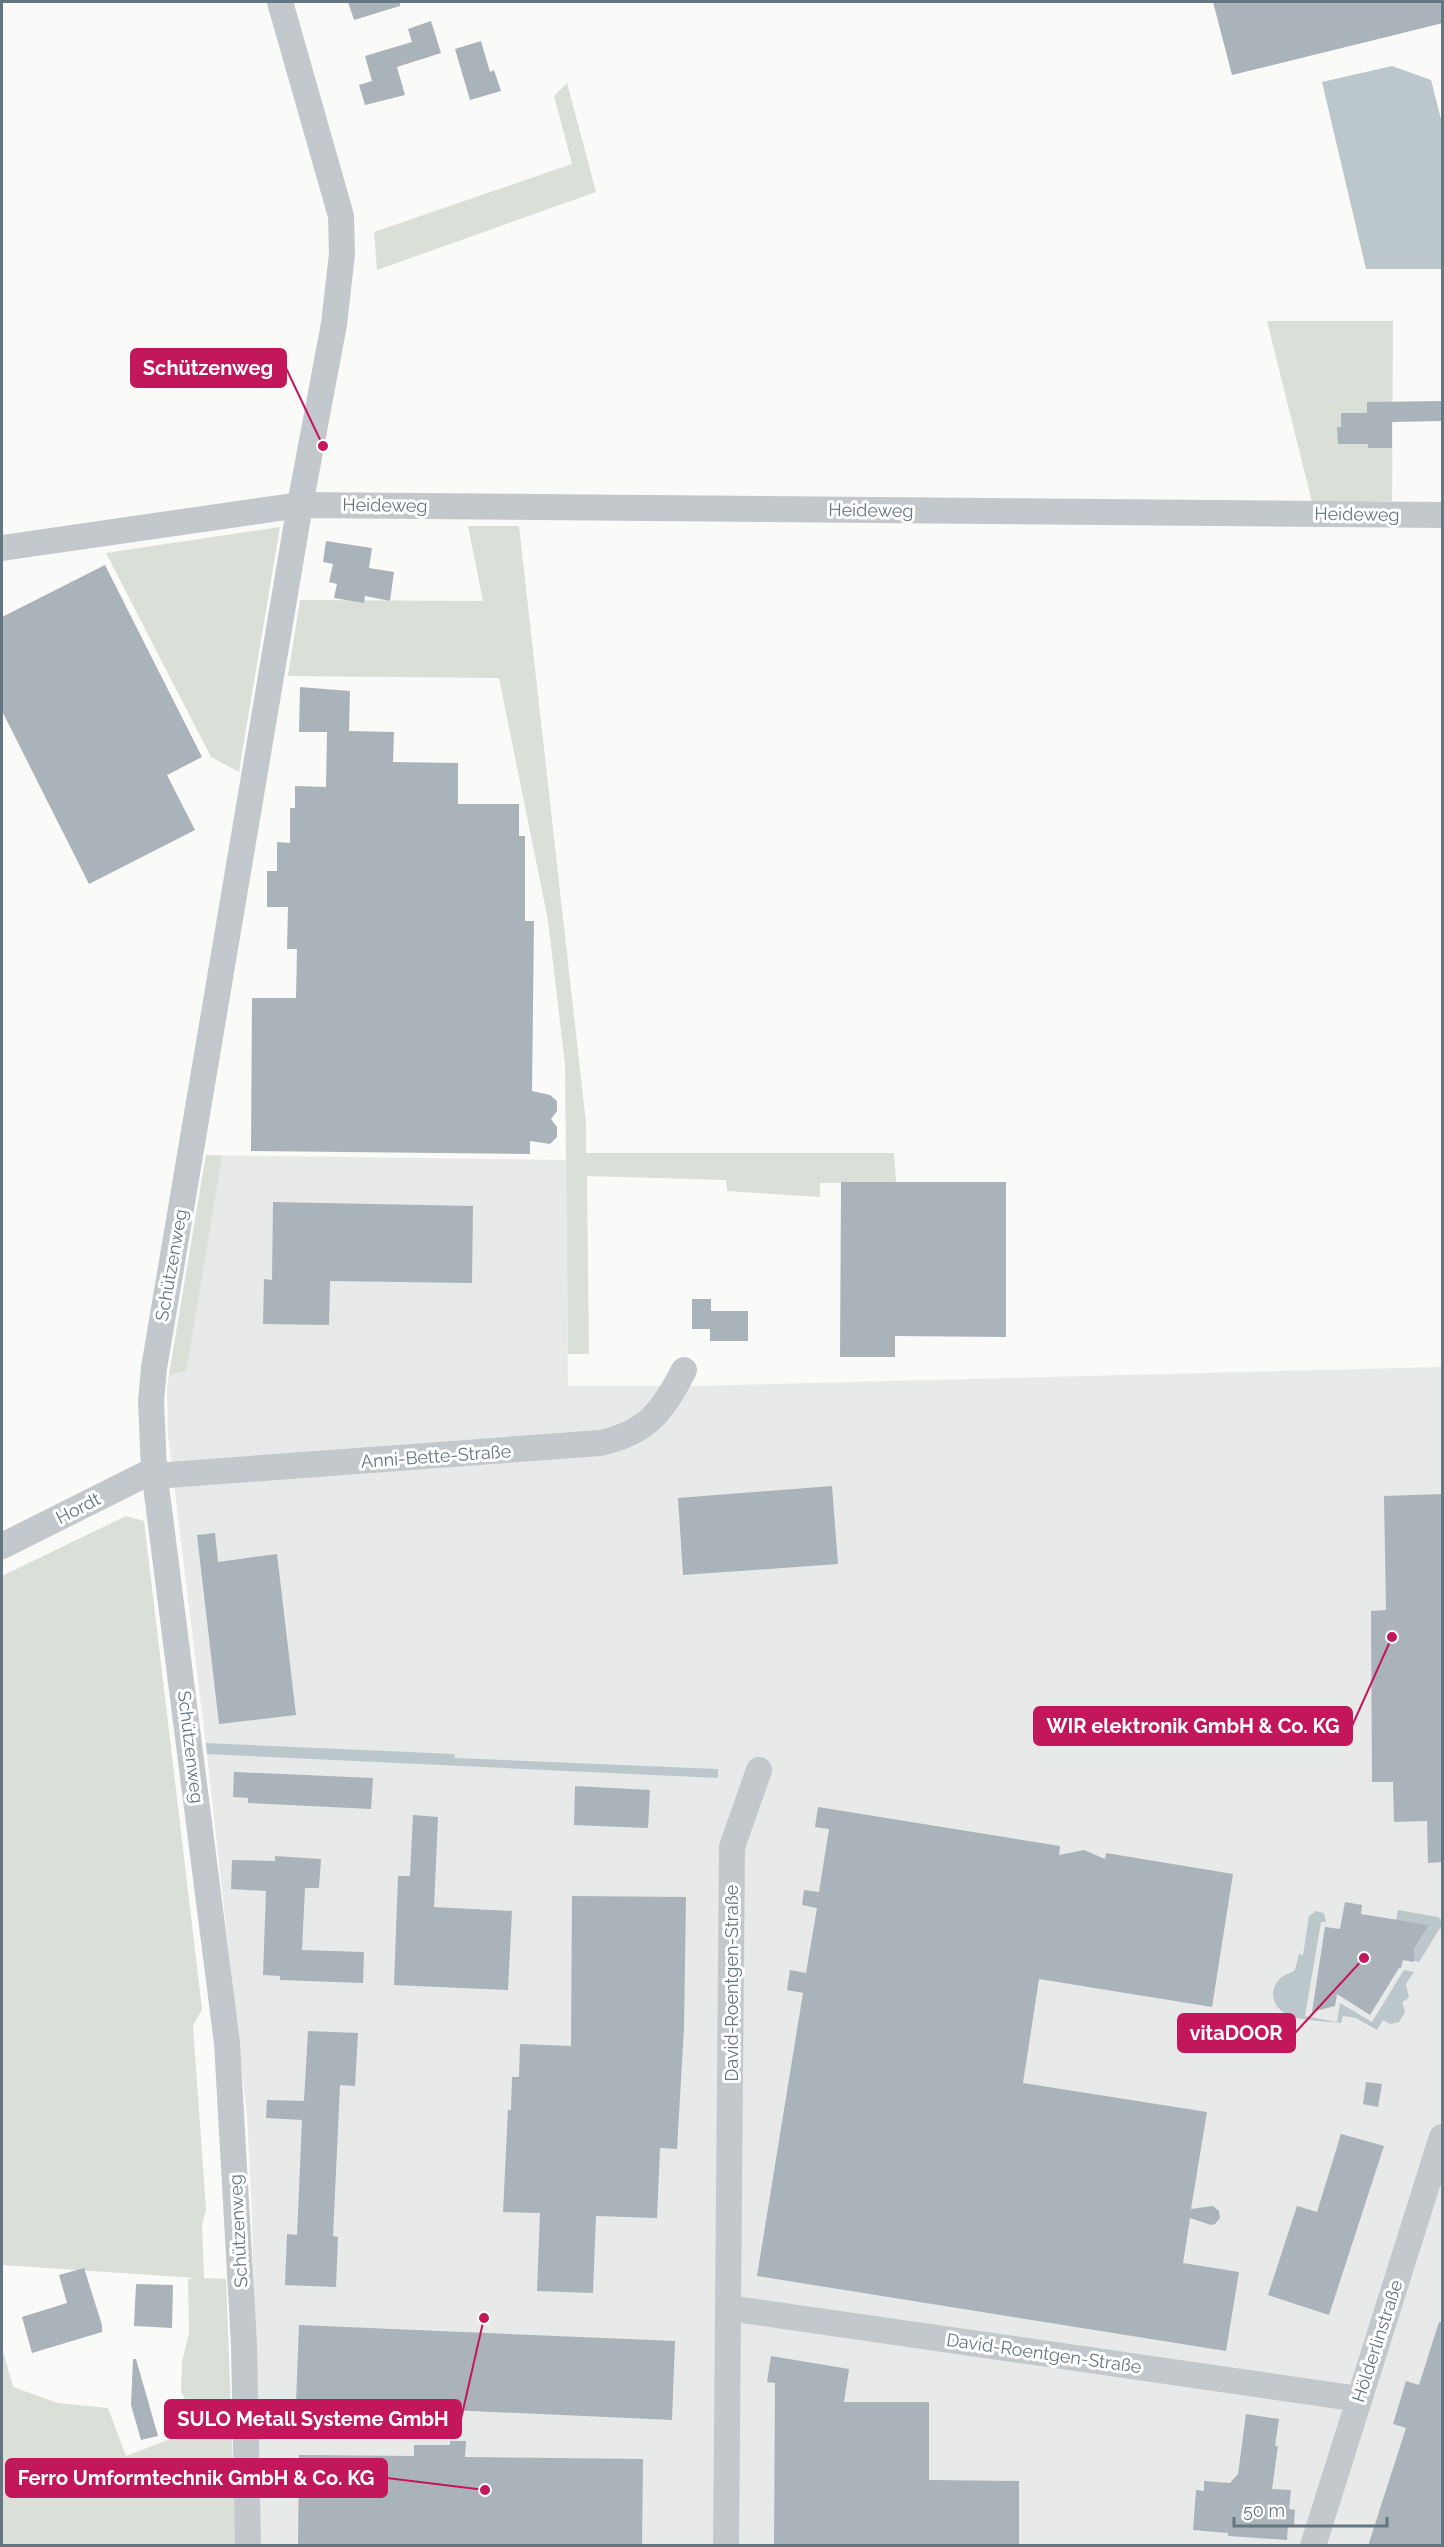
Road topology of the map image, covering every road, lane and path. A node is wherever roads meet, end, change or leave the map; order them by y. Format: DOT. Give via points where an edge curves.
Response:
graph roads {
  1 [pos="280,2"];
  2 [pos="300,505"];
  3 [pos="1443,515"];
  4 [pos="2,548"];
  5 [pos="684,1370"];
  6 [pos="155,1473"];
  7 [pos="2,1546"];
  8 [pos="759,1770"];
  9 [pos="1443,2137"];
  10 [pos="729,2308"];
  11 [pos="1359,2398"];
  12 [pos="248,2546"];
  13 [pos="726,2546"];
  14 [pos="1313,2546"];
  1 -- 2 [label="street, Schützenweg" via="341,216 342,254 334,324"];
  2 -- 3 [label="street, Heideweg"];
  2 -- 4 [label="street, Heideweg"];
  2 -- 6 [label="street, Schützenweg" via="154,1368 151,1401"];
  5 -- 6 [label="street, Anni-Bette-Straße" via="670,1397 652,1419 623,1438 600,1443"];
  6 -- 7 [label="street, Hordt"];
  6 -- 12 [label="street, Schützenweg" via="227,2043 244,2344"];
  8 -- 10 [label="street, David-Roentgen-Straße" via="732,1846"];
  9 -- 11 [label="street, Hölderlinstraße"];
  10 -- 11 [label="street, David-Roentgen-Straße"];
  10 -- 13 [label="street, David-Roentgen-Straße"];
  11 -- 14 [label="street, Hölderlinstraße"];
}
